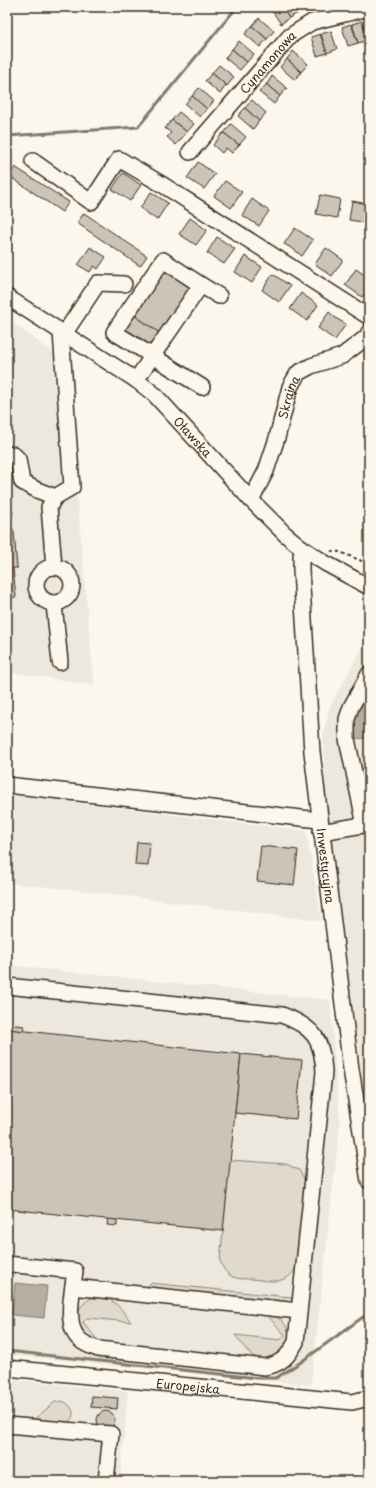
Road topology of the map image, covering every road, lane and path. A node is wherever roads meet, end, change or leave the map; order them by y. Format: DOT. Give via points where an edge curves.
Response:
graph roads {
  1 [pos="369,8"];
  2 [pos="190,152"];
  3 [pos="33,161"];
  4 [pos="124,284"];
  5 [pos="201,286"];
  6 [pos="219,296"];
  7 [pos="7,297"];
  8 [pos="369,317"];
  9 [pos="369,332"];
  10 [pos="62,333"];
  11 [pos="152,357"];
  12 [pos="136,380"];
  13 [pos="202,387"];
  14 [pos="7,454"];
  15 [pos="55,497"];
  16 [pos="250,500"];
  17 [pos="302,548"];
  18 [pos="328,550"];
  19 [pos="369,564"];
  20 [pos="54,567"];
  21 [pos="369,587"];
  22 [pos="54,604"];
  23 [pos="60,662"];
  24 [pos="369,674"];
  25 [pos="7,784"];
  26 [pos="367,825"];
  27 [pos="320,826"];
  28 [pos="7,986"];
  29 [pos="366,1138"];
  30 [pos="369,1181"];
  31 [pos="7,1264"];
  32 [pos="73,1287"];
  33 [pos="299,1311"];
  34 [pos="7,1368"];
  35 [pos="369,1398"];
  36 [pos="9,1428"];
  37 [pos="106,1481"];
  1 -- 2 [label="street, Cynamonowa" via="312,22 290,36"];
  3 -- 8 [label="street" via="91,202 119,159"];
  4 -- 10 [label="street" via="97,277"];
  5 -- 6 [label="street"];
  5 -- 11 [label="street"];
  5 -- 11 [label="street" via="163,260 114,332"];
  7 -- 10 [label="street, Oławska"];
  9 -- 16 [label="street, Skrajna" via="367,337 342,356 298,373 290,387 266,471"];
  10 -- 12 [label="street, Oławska"];
  10 -- 15 [label="street" via="72,487"];
  11 -- 12 [label="street"];
  11 -- 13 [label="street"];
  12 -- 16 [label="street, Oławska" via="154,394"];
  14 -- 15 [label="street" via="13,454 18,458 22,482"];
  15 -- 20 [label="street" via="49,507"];
  16 -- 17 [label="street, Oławska"];
  17 -- 21 [label="street, Oławska"];
  17 -- 27 [label="street, Inwestycyjna" via="301,570 312,752"];
  18 -- 19 [label="path"];
  20 -- 22 [label="street" via="65,572 72,582 66,599"];
  20 -- 22 [label="street" via="43,571 35,586 39,596"];
  22 -- 23 [label="street"];
  24 -- 26 [label="street" via="351,707 347,739"];
  25 -- 27 [label="street"];
  26 -- 27 [label="street"];
  27 -- 29 [label="street, Inwestycyjna" via="352,1069"];
  28 -- 33 [label="street" via="282,1015 310,1029 319,1042 324,1072"];
  29 -- 30 [label="street, Inwestycyjna"];
  31 -- 32 [label="street" via="75,1270"];
  32 -- 33 [label="street"];
  32 -- 33 [label="street" via="70,1317 72,1328 78,1338 98,1349 264,1367 284,1360 291,1352 296,1342"];
  34 -- 35 [label="street, Europejska" via="352,1402"];
  36 -- 37 [label="street" via="61,1434 111,1434"];
}
